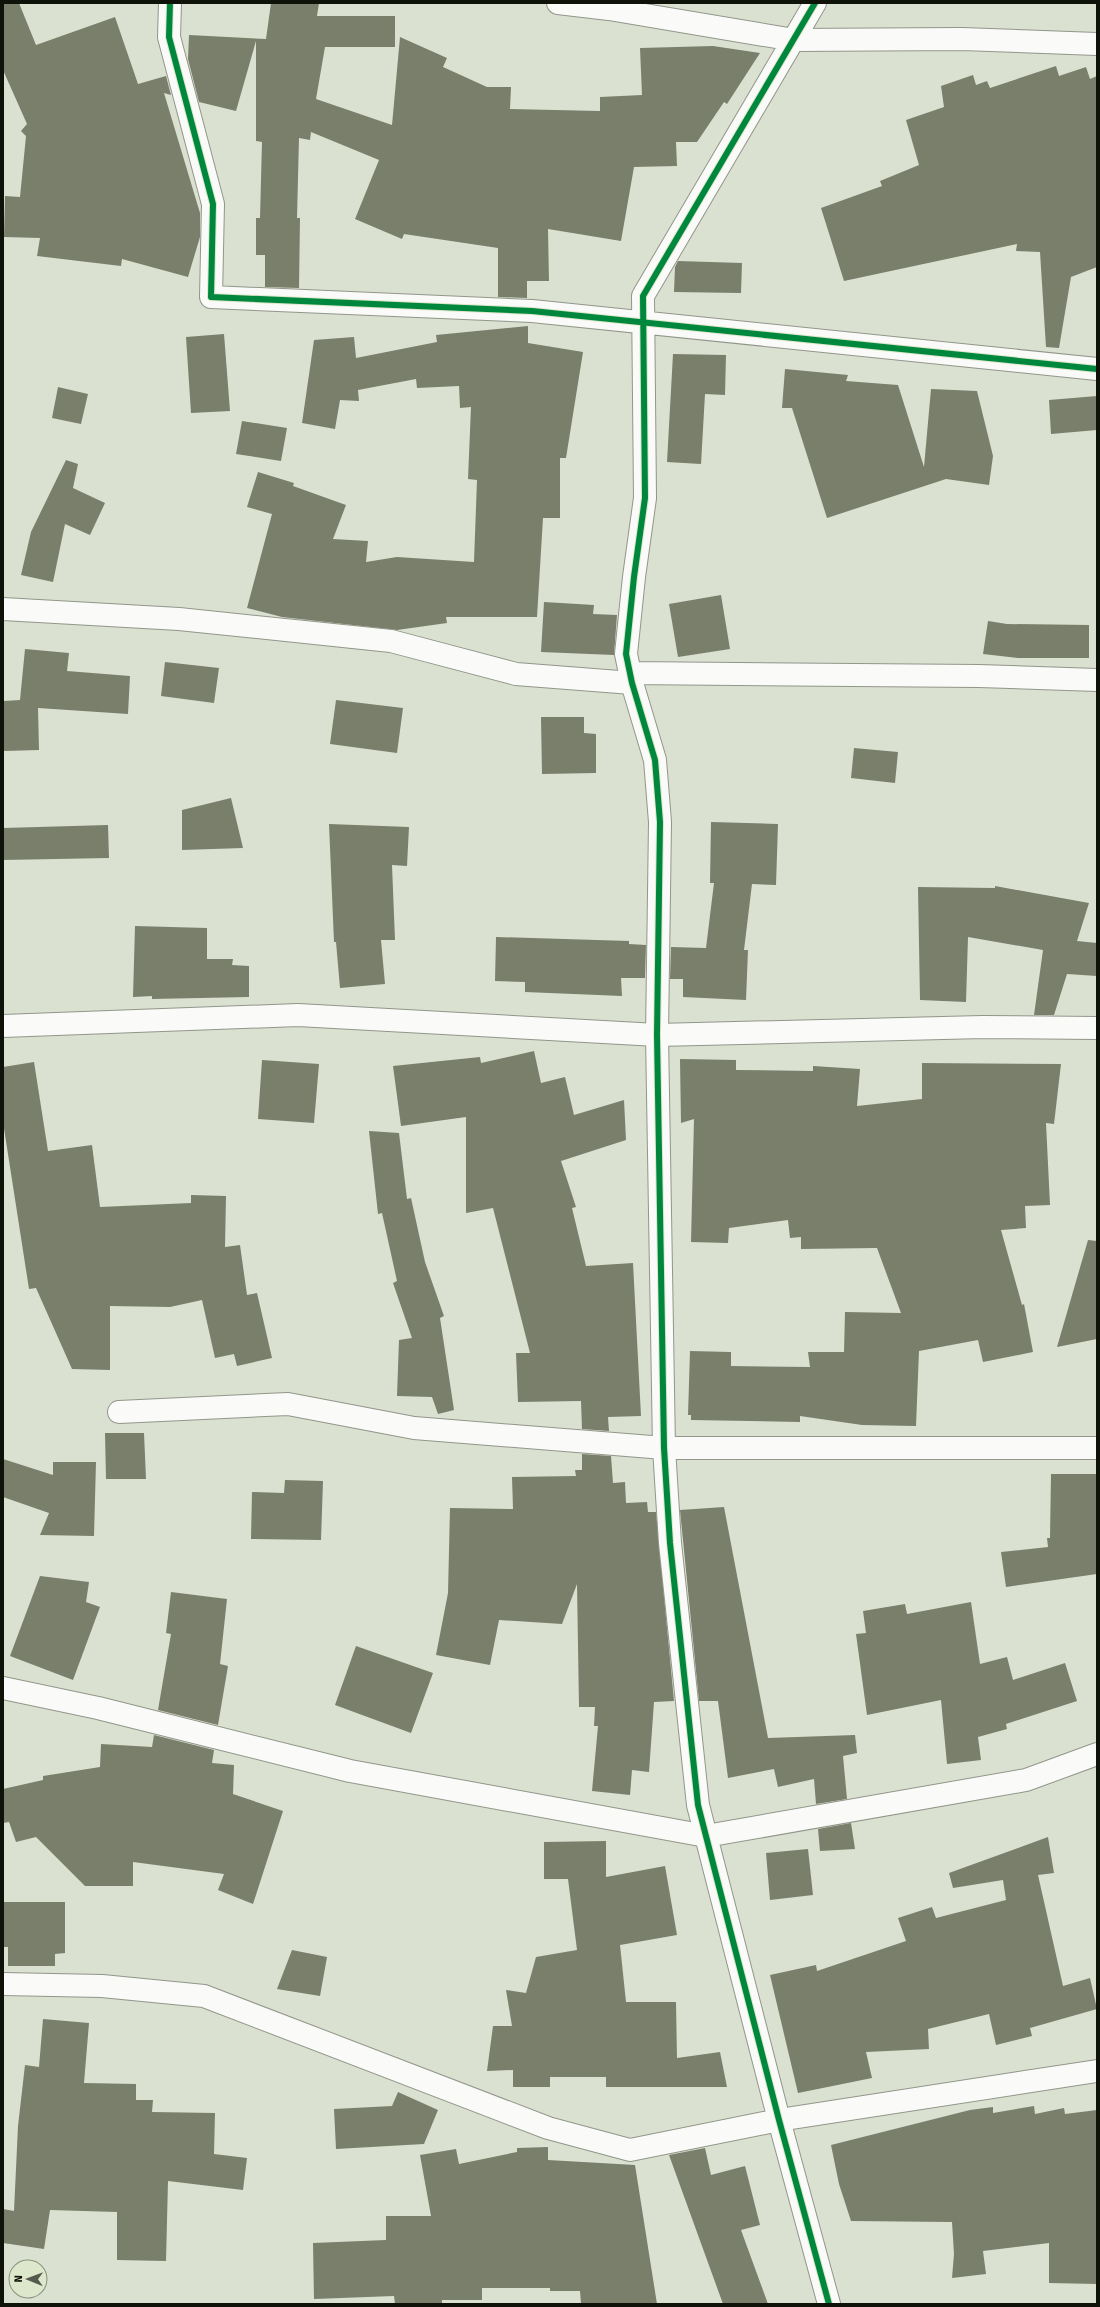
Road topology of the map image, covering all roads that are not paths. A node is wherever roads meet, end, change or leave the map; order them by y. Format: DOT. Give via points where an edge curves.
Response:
graph roads {
  1 [pos="170,3"];
  2 [pos="558,3"];
  3 [pos="815,3"];
  4 [pos="794,40"];
  5 [pos="1097,44"];
  6 [pos="643,324"];
  7 [pos="1097,369"];
  8 [pos="3,609"];
  9 [pos="631,678"];
  10 [pos="1097,680"];
  11 [pos="3,1026"];
  12 [pos="1097,1028"];
  13 [pos="657,1034"];
  14 [pos="119,1412"];
  15 [pos="664,1448"];
  16 [pos="1097,1448"];
  17 [pos="3,1688"];
  18 [pos="1097,1754"];
  19 [pos="706,1836"];
  20 [pos="3,1984"];
  21 [pos="1097,2071"];
  22 [pos="779,2120"];
  23 [pos="829,2304"];
  1 -- 6 [label="street" via="169,37 213,204 211,297 532,311"];
  2 -- 4 [label="street"];
  3 -- 4 [label="street"];
  4 -- 5 [label="street" via="962,39"];
  4 -- 6 [label="street" via="643,296"];
  6 -- 7 [label="street"];
  6 -- 9 [label="street" via="645,498 627,638 626,654"];
  8 -- 9 [label="street" via="179,619 391,641 516,674"];
  9 -- 10 [label="street" via="979,676"];
  9 -- 13 [label="street" via="655,760 660,822"];
  11 -- 13 [label="street" via="298,1015"];
  12 -- 13 [label="street" via="983,1027"];
  13 -- 15 [label="street"];
  14 -- 15 [label="street" via="288,1404 414,1428"];
  15 -- 16 [label="street"];
  15 -- 19 [label="street" via="670,1543 698,1805"];
  17 -- 19 [label="street" via="98,1708 350,1770"];
  18 -- 19 [label="street" via="1026,1780"];
  19 -- 22 [label="street"];
  20 -- 22 [label="street" via="102,1986 204,1996 548,2128 630,2150"];
  21 -- 22 [label="street"];
  22 -- 23 [label="street"];
}
